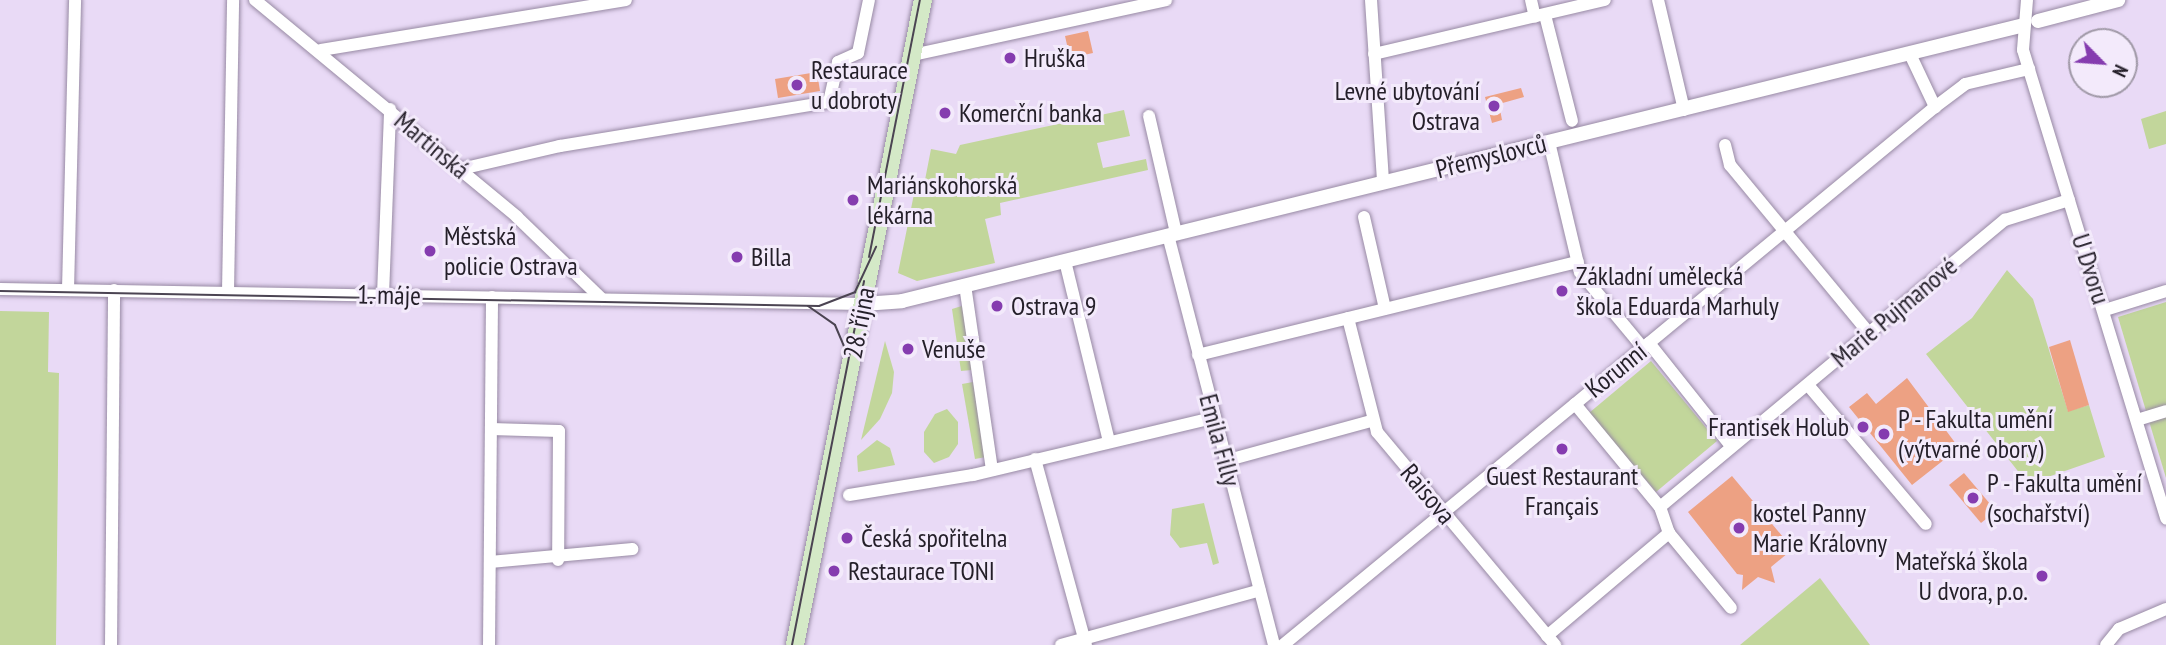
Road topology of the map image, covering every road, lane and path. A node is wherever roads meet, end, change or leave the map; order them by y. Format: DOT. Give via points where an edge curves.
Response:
graph roads {
  1 [pos="75,0"];
  2 [pos="233,0"];
  3 [pos="255,0"];
  4 [pos="626,0"];
  5 [pos="869,0"];
  6 [pos="923,0"];
  7 [pos="1166,0"];
  8 [pos="1371,0"];
  9 [pos="1531,0"];
  10 [pos="1605,0"];
  11 [pos="1658,0"];
  12 [pos="2027,0"];
  13 [pos="2118,0"];
  14 [pos="1540,16"];
  15 [pos="2031,23"];
  16 [pos="321,51"];
  17 [pos="1374,54"];
  18 [pos="1910,54"];
  19 [pos="912,55"];
  20 [pos="2029,69"];
  21 [pos="1935,107"];
  22 [pos="390,109"];
  23 [pos="1684,110"];
  24 [pos="1149,116"];
  25 [pos="1572,121"];
  26 [pos="1549,142"];
  27 [pos="1725,145"];
  28 [pos="461,169"];
  29 [pos="1383,183"];
  30 [pos="2069,200"];
  31 [pos="1364,217"];
  32 [pos="1786,233"];
  33 [pos="1172,234"];
  34 [pos="1065,261"];
  35 [pos="1578,262"];
  36 [pos="965,285"];
  37 [pos="0,289"];
  38 [pos="68,290"];
  39 [pos="114,290"];
  40 [pos="2166,291"];
  41 [pos="228,292"];
  42 [pos="383,295"];
  43 [pos="492,297"];
  44 [pos="602,299"];
  45 [pos="863,304"];
  46 [pos="1385,309"];
  47 [pos="2105,310"];
  48 [pos="1348,318"];
  49 [pos="1868,332"];
  50 [pos="1646,345"];
  51 [pos="1198,355"];
  52 [pos="1808,385"];
  53 [pos="1574,404"];
  54 [pos="2166,411"];
  55 [pos="1213,418"];
  56 [pos="2137,420"];
  57 [pos="1371,421"];
  58 [pos="491,429"];
  59 [pos="1109,442"];
  60 [pos="1731,446"];
  61 [pos="1035,459"];
  62 [pos="1225,461"];
  63 [pos="992,470"];
  64 [pos="849,495"];
  65 [pos="1660,507"];
  66 [pos="1443,512"];
  67 [pos="2166,512"];
  68 [pos="2166,519"];
  69 [pos="1926,524"];
  70 [pos="1669,533"];
  71 [pos="632,549"];
  72 [pos="558,560"];
  73 [pos="490,562"];
  74 [pos="1260,590"];
  75 [pos="1731,608"];
  76 [pos="2166,610"];
  77 [pos="1551,640"];
  78 [pos="1085,642"];
  79 [pos="111,645"];
  80 [pos="489,645"];
  81 [pos="795,645"];
  82 [pos="1061,645"];
  83 [pos="1274,645"];
  84 [pos="1283,645"];
  85 [pos="2106,645"];
  1 -- 38 [label="street"];
  2 -- 41 [label="street"];
  3 -- 16 [label="street, Martinská"];
  4 -- 16 [label="street"];
  5 -- 28 [label="street" via="858,52 838,62 829,102 560,146"];
  6 -- 19 [label="main road, 28. října"];
  7 -- 19 [label="street"];
  8 -- 17 [label="street"];
  9 -- 14 [label="street"];
  10 -- 14 [label="street"];
  11 -- 23 [label="street"];
  12 -- 15 [label="street, U Dvoru"];
  13 -- 15 [label="street, Přemyslovců"];
  14 -- 17 [label="street"];
  14 -- 25 [label="street"];
  15 -- 18 [label="street, Přemyslovců"];
  15 -- 20 [label="street, U Dvoru"];
  16 -- 22 [label="street, Martinská"];
  17 -- 29 [label="street"];
  18 -- 21 [label="street"];
  18 -- 23 [label="street, Přemyslovců"];
  19 -- 45 [label="main road, 28. října"];
  20 -- 21 [label="street, Korunní" via="1965,84"];
  20 -- 30 [label="street, U Dvoru"];
  21 -- 32 [label="street, Korunní"];
  22 -- 28 [label="street, Martinská"];
  22 -- 42 [label="street"];
  23 -- 26 [label="street, Přemyslovců"];
  24 -- 33 [label="street, Emila Filly"];
  26 -- 29 [label="street, Přemyslovců"];
  26 -- 35 [label="street"];
  27 -- 32 [label="street" via="1730,165"];
  28 -- 44 [label="street, Martinská"];
  29 -- 33 [label="street, Přemyslovců"];
  30 -- 47 [label="street, U Dvoru"];
  30 -- 49 [label="street, Marie Pujmanové" via="2005,220"];
  31 -- 46 [label="street"];
  32 -- 49 [label="street"];
  32 -- 50 [label="street, Korunní"];
  33 -- 34 [label="street, Přemyslovců"];
  33 -- 51 [label="street, Emila Filly"];
  34 -- 36 [label="street, Přemyslovců"];
  34 -- 59 [label="street"];
  35 -- 46 [label="street"];
  35 -- 50 [label="street"];
  36 -- 45 [label="street, Přemyslovců" via="902,301"];
  36 -- 63 [label="street"];
  37 -- 38 [label="street, 1. máje"];
  38 -- 39 [label="street, 1. máje"];
  39 -- 41 [label="street, 1. máje"];
  39 -- 79 [label="street"];
  40 -- 47 [label="street"];
  41 -- 42 [label="street, 1. máje"];
  42 -- 43 [label="street, 1. máje"];
  43 -- 44 [label="street, 1. máje"];
  43 -- 58 [label="street"];
  44 -- 45 [label="street, 1. máje"];
  45 -- 81 [label="main road, 28. října"];
  46 -- 48 [label="street"];
  47 -- 56 [label="street, U Dvoru"];
  48 -- 51 [label="street"];
  48 -- 57 [label="street, Raisova"];
  49 -- 52 [label="street, Marie Pujmanové"];
  50 -- 53 [label="street, Korunní"];
  50 -- 60 [label="street"];
  51 -- 55 [label="street, Emila Filly"];
  52 -- 60 [label="street, Marie Pujmanové"];
  52 -- 69 [label="street"];
  53 -- 65 [label="street"];
  53 -- 66 [label="street, Korunní"];
  54 -- 56 [label="street"];
  55 -- 59 [label="street"];
  55 -- 62 [label="street, Emila Filly"];
  56 -- 67 [label="street, U Dvoru"];
  57 -- 62 [label="street"];
  57 -- 66 [label="street, Raisova"];
  58 -- 72 [label="street" via="559,431"];
  58 -- 73 [label="street"];
  59 -- 61 [label="street"];
  60 -- 65 [label="street, Marie Pujmanové"];
  61 -- 63 [label="street"];
  61 -- 78 [label="street"];
  62 -- 74 [label="street, Emila Filly"];
  63 -- 64 [label="street"];
  65 -- 70 [label="street"];
  66 -- 77 [label="street, Raisova"];
  66 -- 84 [label="street, Korunní"];
  67 -- 68 [label="street, U Dvoru"];
  70 -- 75 [label="street"];
  70 -- 77 [label="street"];
  71 -- 72 [label="street"];
  72 -- 73 [label="street"];
  73 -- 80 [label="street"];
  74 -- 78 [label="street"];
  74 -- 83 [label="street, Emila Filly"];
  76 -- 85 [label="street" via="2119,629"];
  78 -- 82 [label="street"];
}
